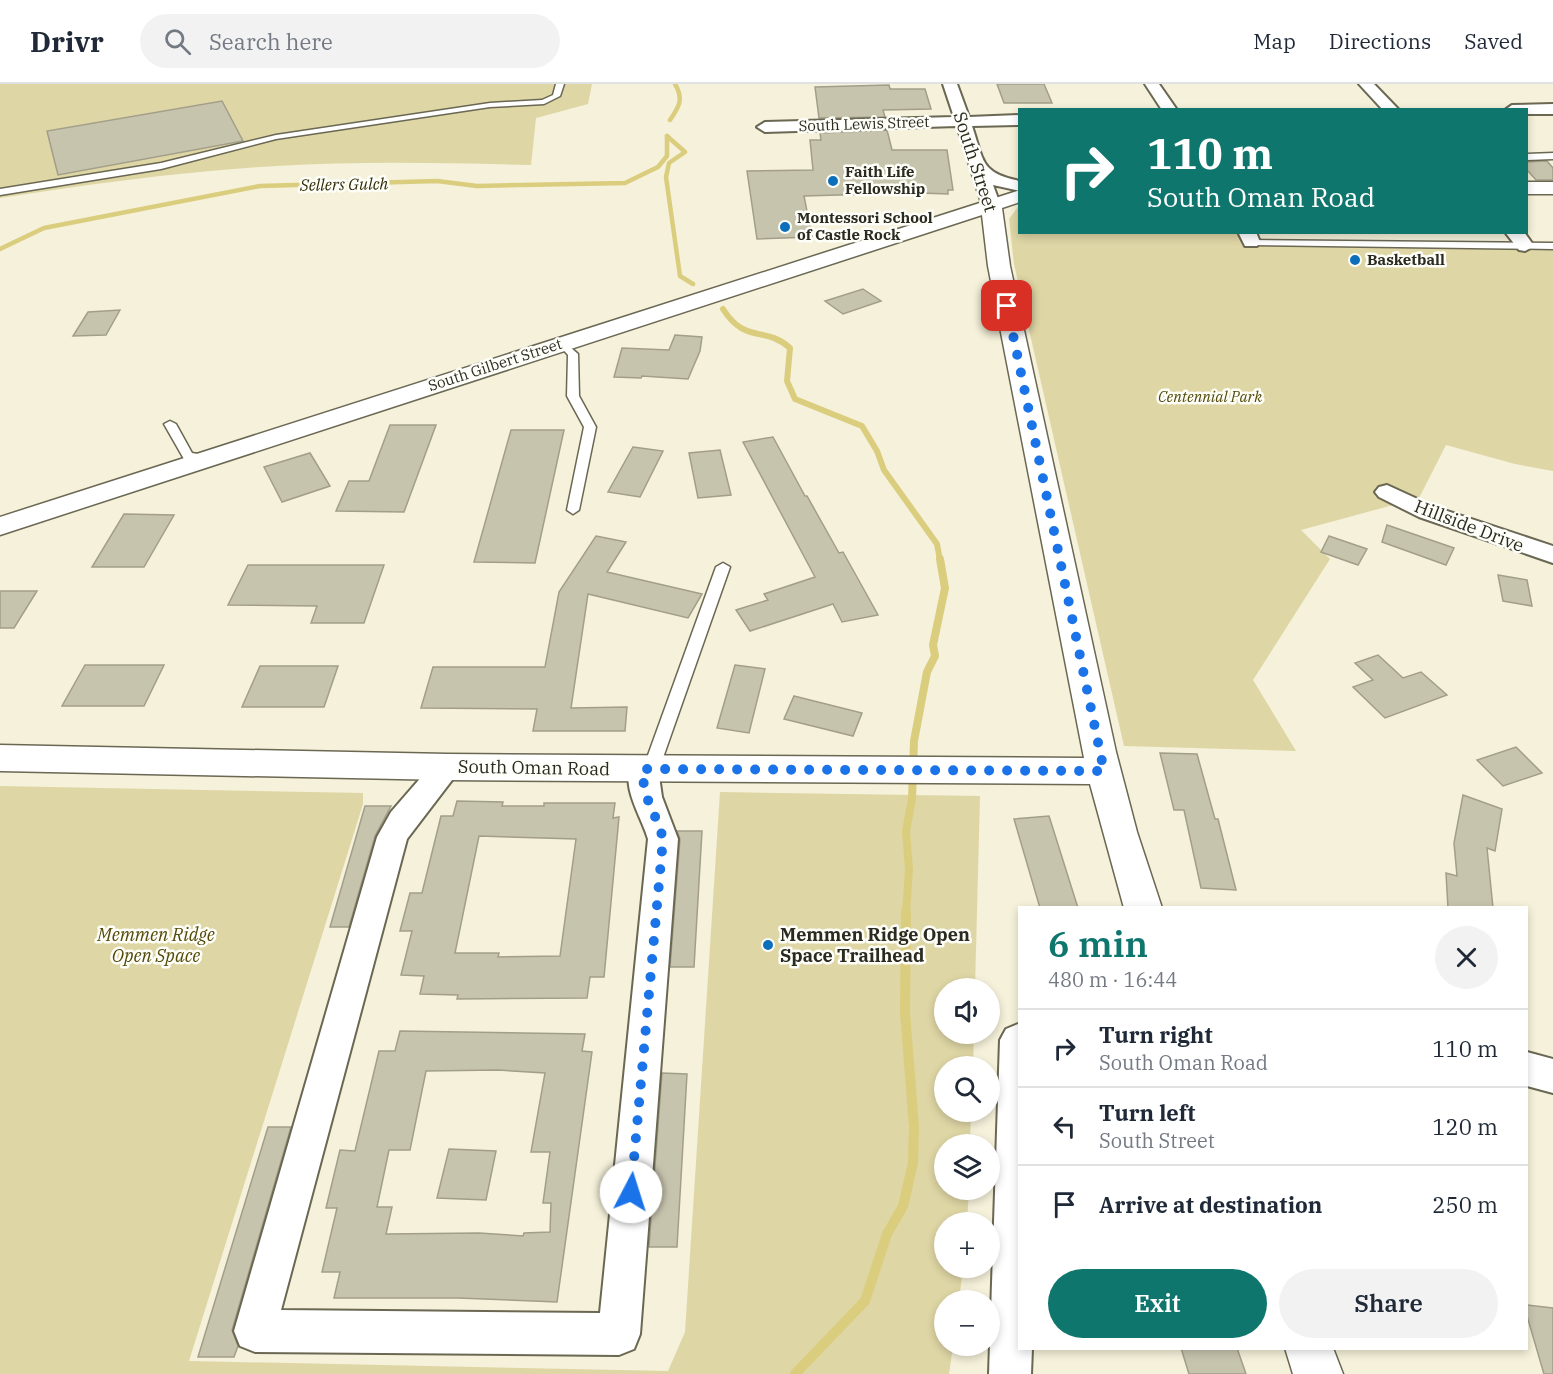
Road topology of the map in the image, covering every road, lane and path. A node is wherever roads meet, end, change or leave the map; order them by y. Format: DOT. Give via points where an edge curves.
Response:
graph roads {
  1 [pos="560,84"];
  2 [pos="950,84"];
  3 [pos="1152,84"];
  4 [pos="1366,84"];
  5 [pos="1169,108"];
  6 [pos="1390,108"];
  7 [pos="1553,109"];
  8 [pos="1528,110"];
  9 [pos="1018,120"];
  10 [pos="963,122"];
  11 [pos="765,127"];
  12 [pos="1553,156"];
  13 [pos="1528,157"];
  14 [pos="981,171"];
  15 [pos="1018,186"];
  16 [pos="1528,188"];
  17 [pos="1553,188"];
  18 [pos="0,192"];
  19 [pos="1018,197"];
  20 [pos="991,204"];
  21 [pos="926,225"];
  22 [pos="1249,237"];
  23 [pos="996,239"];
  24 [pos="1519,239"];
  25 [pos="1553,246"];
  26 [pos="562,343"];
  27 [pos="170,424"];
  28 [pos="206,459"];
  29 [pos="1387,492"];
  30 [pos="573,510"];
  31 [pos="0,526"];
  32 [pos="1553,555"];
  33 [pos="723,567"];
  34 [pos="0,758"];
  35 [pos="447,767"];
  36 [pos="647,769"];
  37 [pos="1104,771"];
  38 [pos="1142,906"];
  39 [pos="1018,1040"];
  40 [pos="1528,1069"];
  41 [pos="1553,1076"];
  42 [pos="1310,1350"];
  43 [pos="1010,1374"];
  44 [pos="1318,1374"];
  1 -- 18 [label="lane" via="556,96 544,102 490,105 276,137 161,166"];
  2 -- 10 [label="street, South Street"];
  3 -- 5 [label="street"];
  4 -- 6 [label="street"];
  7 -- 8 [label="street"];
  9 -- 10 [label="street, South Lewis Street"];
  10 -- 11 [label="street, South Lewis Street"];
  10 -- 14 [label="street, South Street"];
  12 -- 13 [label="lane"];
  14 -- 15 [label="street" via="995,181"];
  14 -- 20 [label="street, South Street"];
  16 -- 17 [label="street"];
  19 -- 20 [label="street, South Gilbert Street"];
  20 -- 21 [label="street, South Gilbert Street"];
  20 -- 23 [label="street, South Street"];
  21 -- 23 [label="street" via="971,225"];
  21 -- 26 [label="street, South Gilbert Street"];
  22 -- 24 [label="lane"];
  23 -- 37 [label="street, South Street"];
  24 -- 25 [label="lane"];
  26 -- 28 [label="street, South Gilbert Street"];
  26 -- 30 [label="lane" via="573,354 573,396 590,427"];
  27 -- 28 [label="lane" via="188,456"];
  28 -- 31 [label="street, South Gilbert Street"];
  29 -- 32 [label="street, Hillside Drive" via="1455,522"];
  33 -- 36 [label="lane"];
  34 -- 35 [label="street, South Oman Road"];
  35 -- 36 [label="street, South Oman Road"];
  35 -- 36 [label="street" via="393,837 255,1331 619,1334 663,839 642,786"];
  36 -- 37 [label="street, South Oman Road"];
  37 -- 38 [label="street, South Street"];
  39 -- 43 [label="street"];
  40 -- 41 [label="street"];
  42 -- 44 [label="street"];
}
